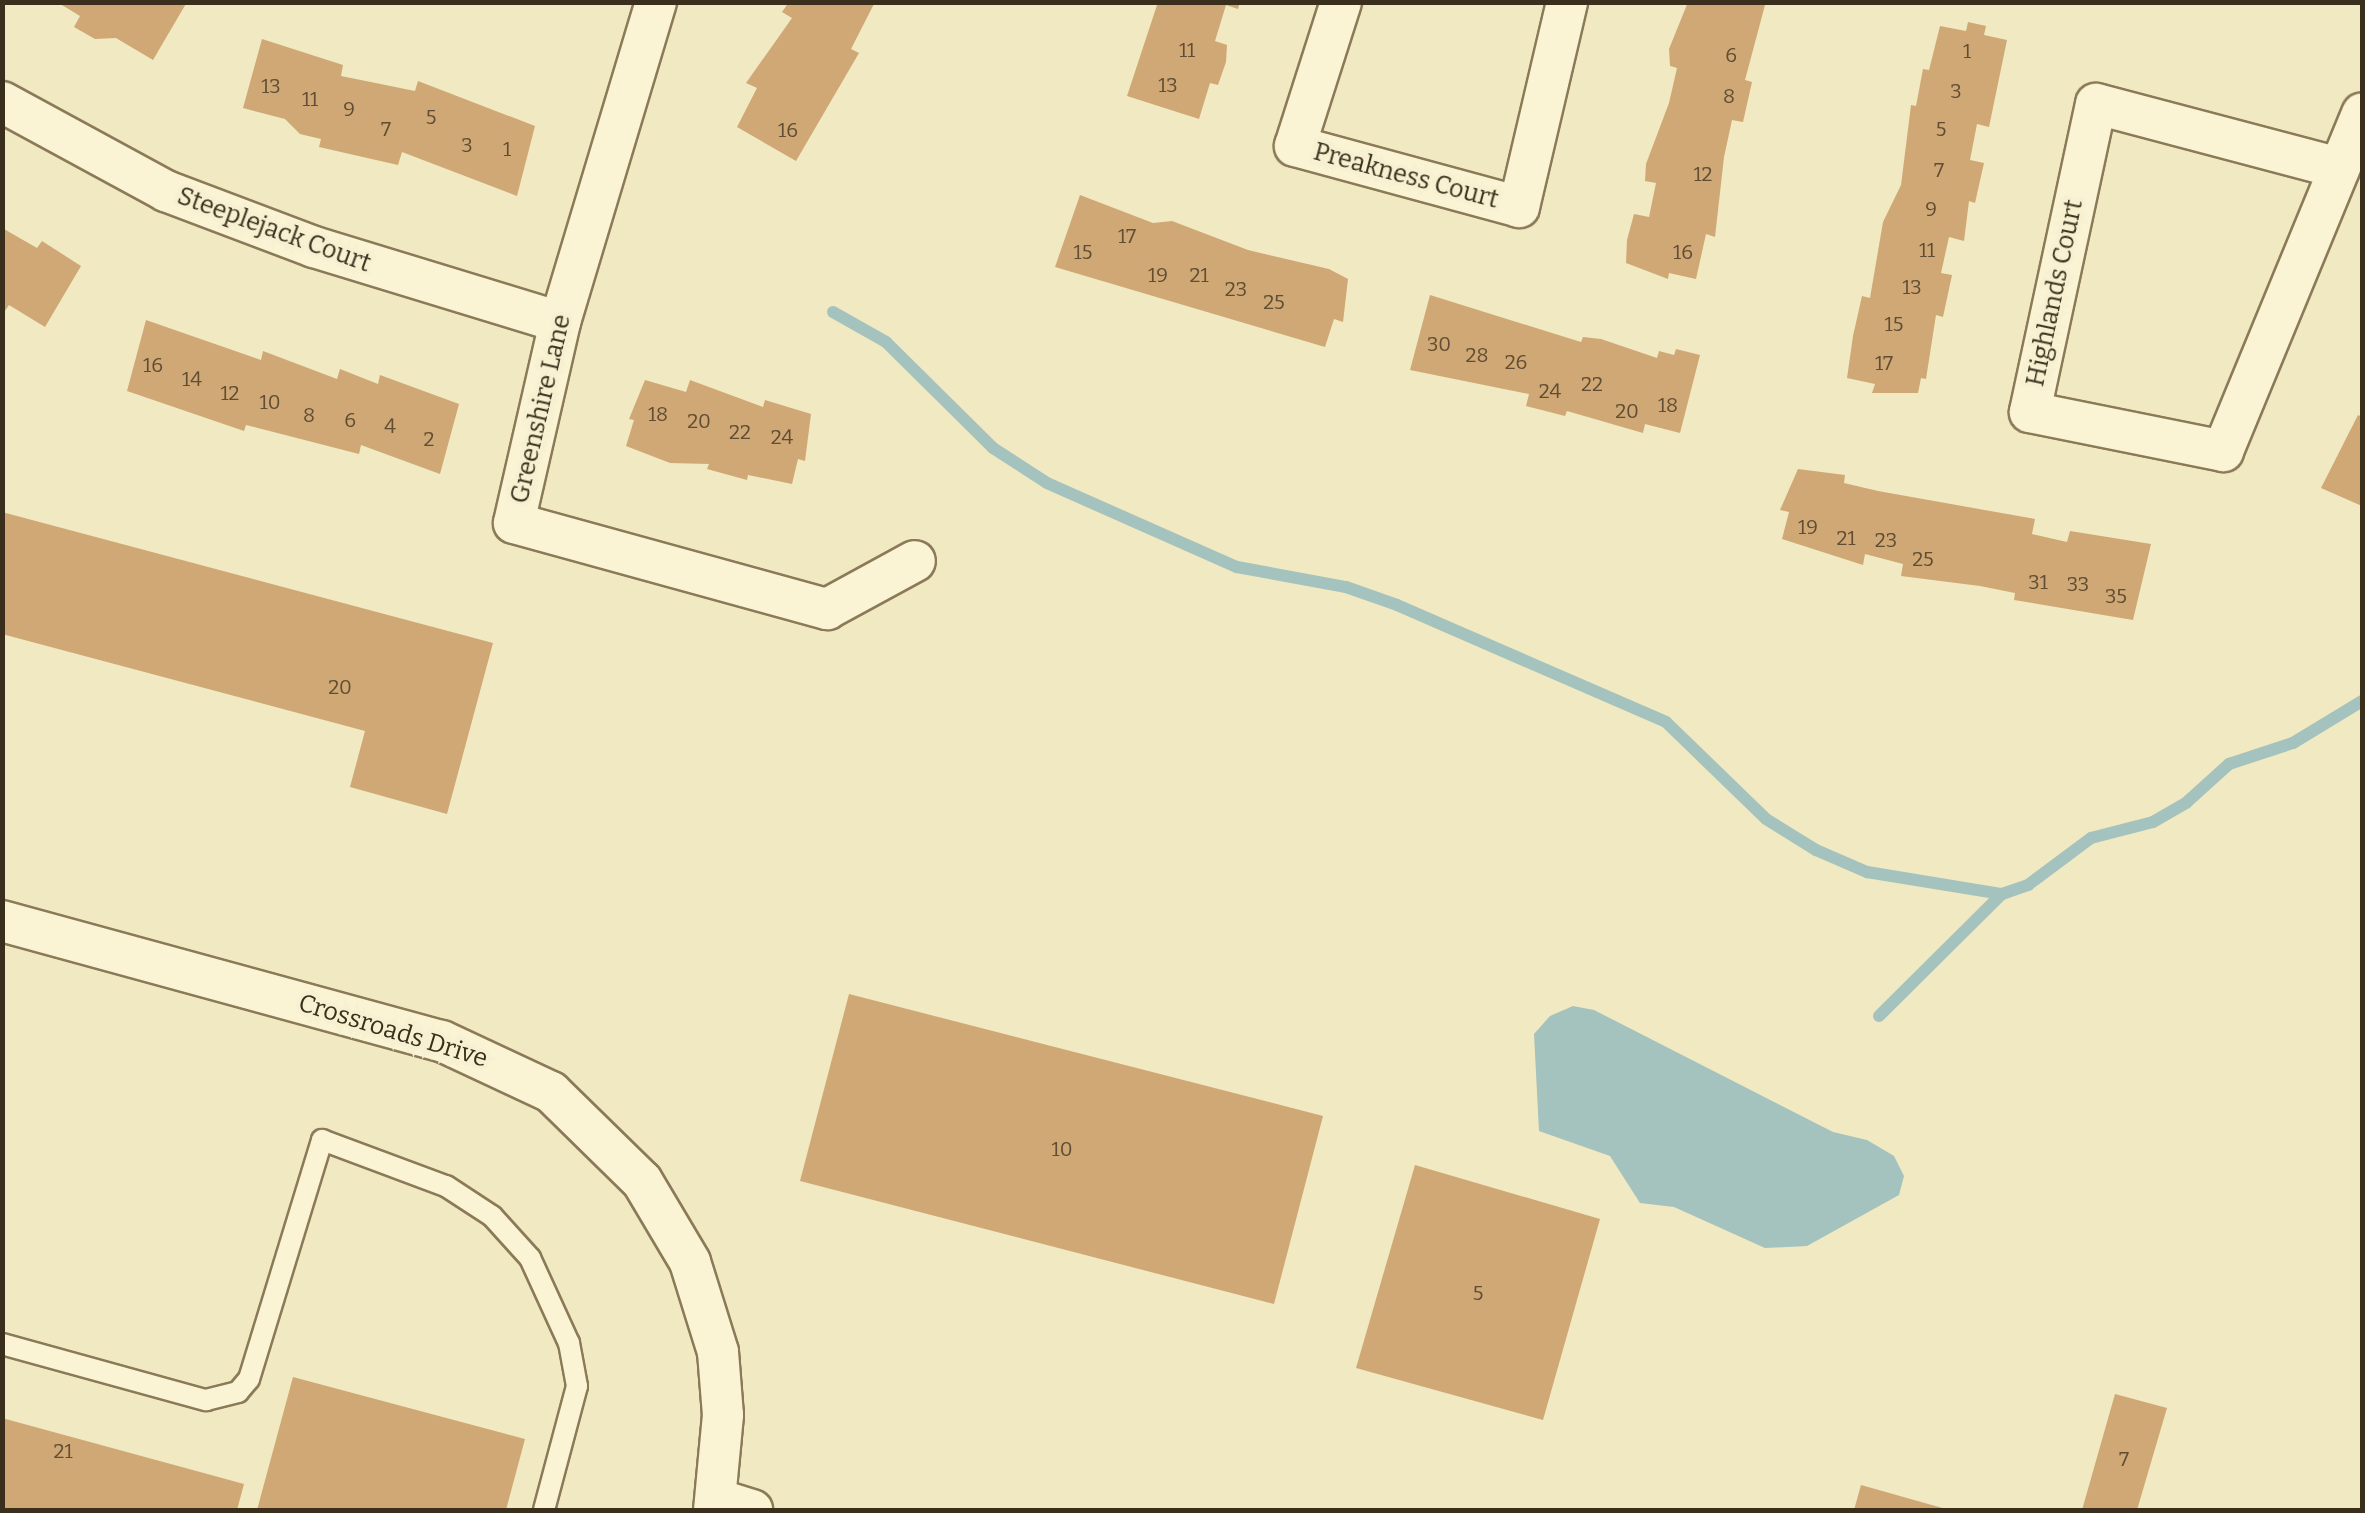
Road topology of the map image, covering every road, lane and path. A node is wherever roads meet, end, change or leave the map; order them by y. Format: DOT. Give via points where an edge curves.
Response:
graph roads {
  1 [pos="656,2"];
  2 [pos="1341,2"];
  3 [pos="1567,2"];
  4 [pos="2,102"];
  5 [pos="2362,114"];
  6 [pos="2339,168"];
  7 [pos="560,322"];
  8 [pos="916,561"];
  9 [pos="2,920"];
  10 [pos="2,1344"];
  11 [pos="727,1507"];
  12 [pos="544,1510"];
  1 -- 7 [label="street, Greenshire Lane"];
  2 -- 3 [label="street, Preakness Court" via="1296,146 1518,207"];
  4 -- 7 [label="street, Steeplejack Court" via="166,191 314,248"];
  5 -- 6 [label="street, Highlands Court"];
  6 -- 6 [label="street, Highlands Court" via="2224,451 2030,412 2096,104"];
  7 -- 8 [label="street, Greenshire Lane" via="514,523 826,609"];
  9 -- 11 [label="street, Crossroads Drive" via="442,1041 551,1092 642,1181 690,1262 718,1352"];
  10 -- 12 [label="lane" via="206,1400 238,1392 249,1379 322,1140 446,1186 492,1216 530,1258 569,1343 577,1386"];
}
